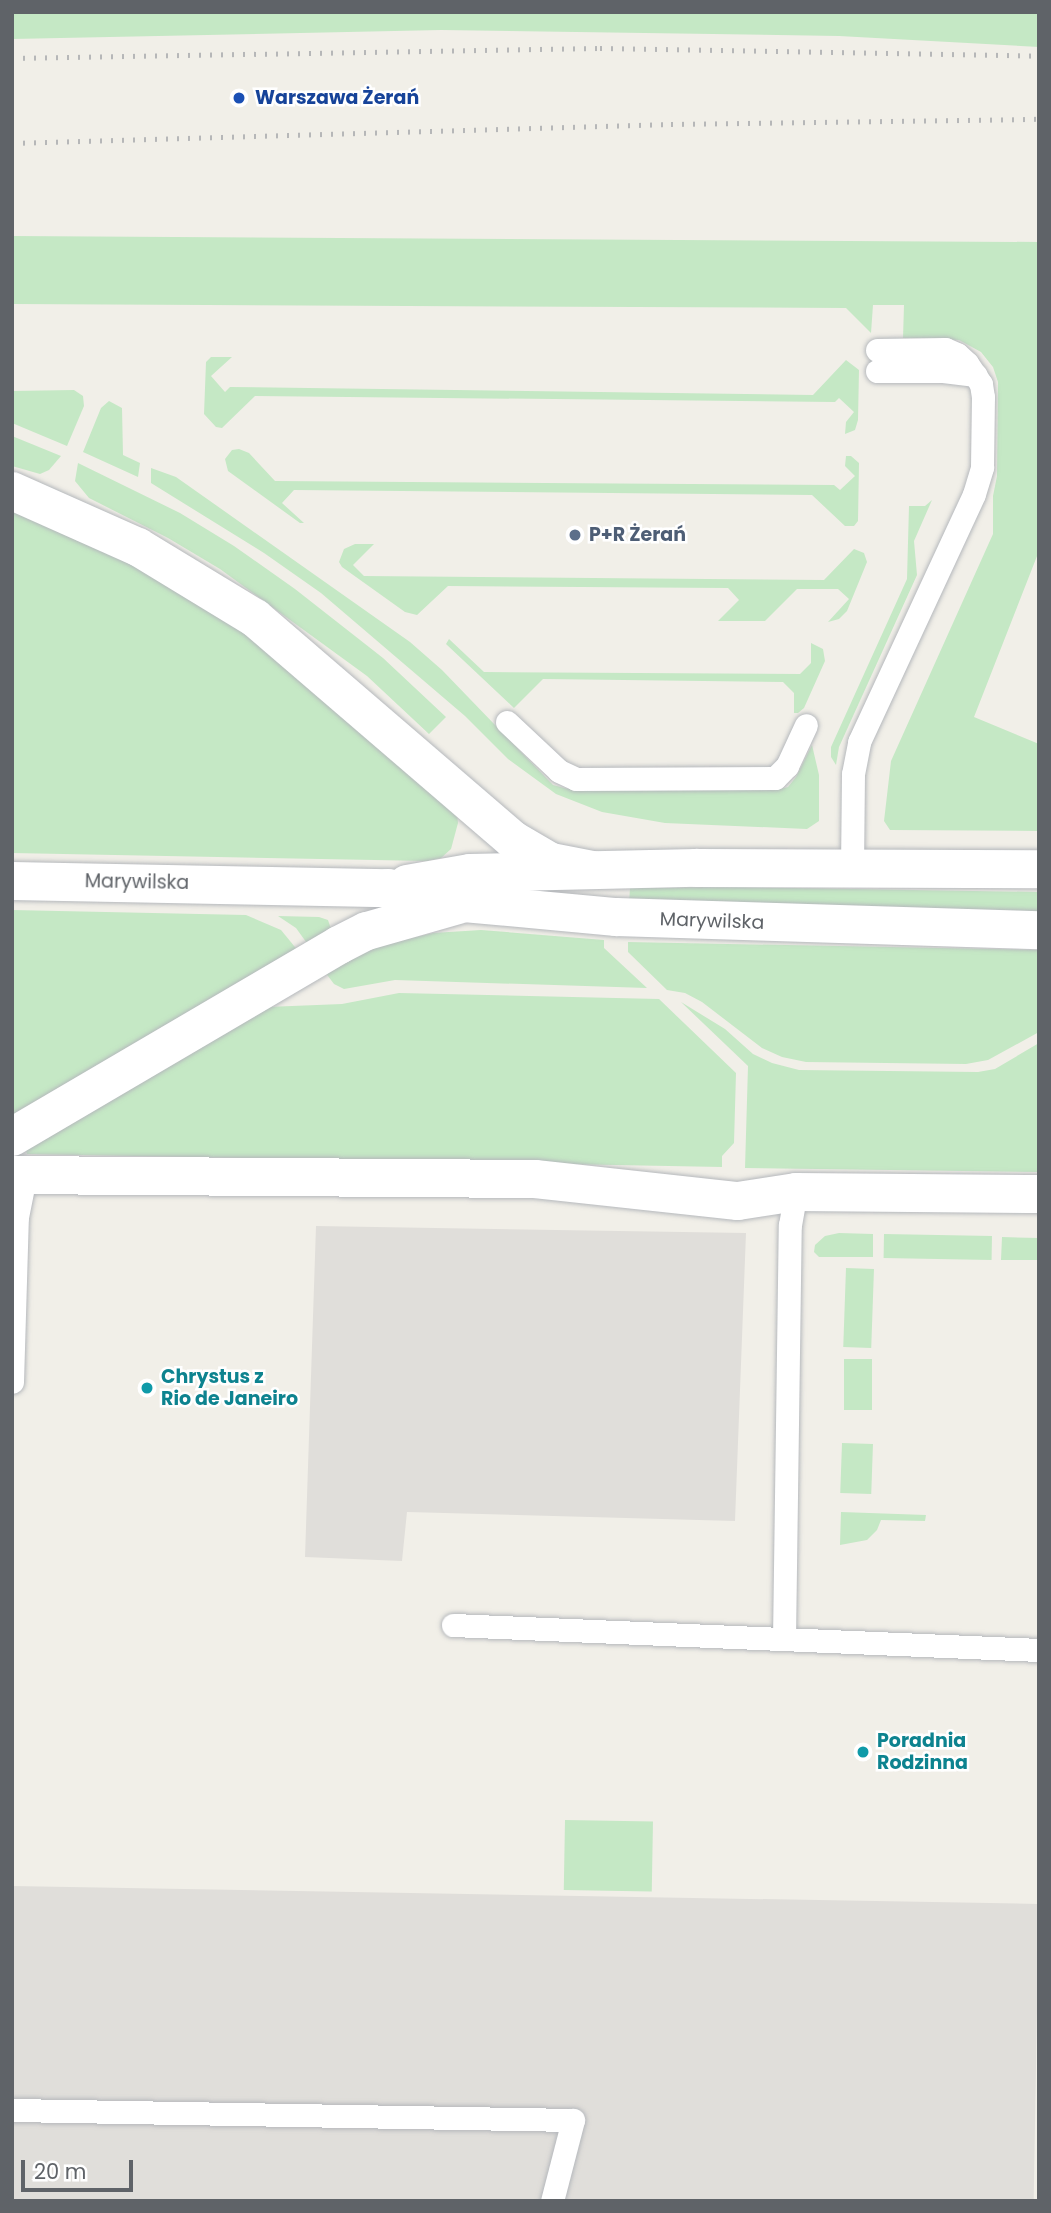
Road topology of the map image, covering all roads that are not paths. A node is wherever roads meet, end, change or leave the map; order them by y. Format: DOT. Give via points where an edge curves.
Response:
graph roads {
  1 [pos="877,360"];
  2 [pos="12,491"];
  3 [pos="508,722"];
  4 [pos="806,725"];
  5 [pos="852,869"];
  6 [pos="1039,869"];
  7 [pos="593,870"];
  8 [pos="12,881"];
  9 [pos="388,888"];
  10 [pos="464,903"];
  11 [pos="1039,930"];
  12 [pos="12,1138"];
  13 [pos="18,1176"];
  14 [pos="796,1192"];
  15 [pos="1039,1194"];
  16 [pos="12,1382"];
  17 [pos="453,1625"];
  18 [pos="784,1639"];
  19 [pos="1039,1650"];
  20 [pos="12,2110"];
  21 [pos="552,2201"];
  1 -- 5 [label="lane" via="945,349 957,354 976,375 983,397 982,467 859,742 853,774"];
  2 -- 7 [label="street" via="138,547 255,618 513,840 551,862"];
  3 -- 4 [label="lane" via="559,771 576,779 775,778 787,766"];
  5 -- 6 [label="street, Marywilska"];
  5 -- 7 [label="street, Marywilska"];
  7 -- 9 [label="street, Marywilska" via="471,873"];
  8 -- 9 [label="street, Marywilska"];
  9 -- 10 [label="street, Marywilska"];
  10 -- 11 [label="street, Marywilska" via="616,917"];
  10 -- 12 [label="street" via="367,931 339,945"];
  13 -- 14 [label="street" via="535,1179 738,1201"];
  13 -- 16 [label="lane"];
  14 -- 15 [label="street"];
  14 -- 18 [label="lane" via="790,1225"];
  17 -- 18 [label="lane"];
  18 -- 19 [label="lane"];
  20 -- 21 [label="lane" via="573,2120"];
}
